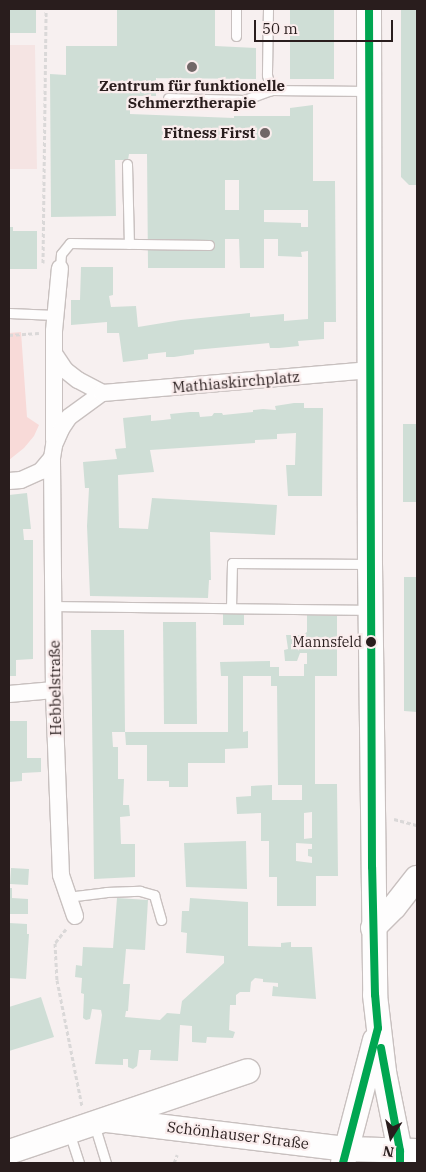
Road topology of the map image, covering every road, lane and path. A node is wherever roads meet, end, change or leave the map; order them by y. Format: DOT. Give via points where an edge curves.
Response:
graph roads {
  1 [pos="46,9"];
  2 [pos="236,9"];
  3 [pos="268,9"];
  4 [pos="369,9"];
  5 [pos="236,36"];
  6 [pos="271,90"];
  7 [pos="370,91"];
  8 [pos="168,98"];
  9 [pos="127,164"];
  10 [pos="129,244"];
  11 [pos="209,245"];
  12 [pos="60,268"];
  13 [pos="43,269"];
  14 [pos="9,313"];
  15 [pos="55,323"];
  16 [pos="9,335"];
  17 [pos="56,355"];
  18 [pos="371,370"];
  19 [pos="102,393"];
  20 [pos="53,452"];
  21 [pos="9,481"];
  22 [pos="370,564"];
  23 [pos="54,606"];
  24 [pos="231,608"];
  25 [pos="371,610"];
  26 [pos="54,690"];
  27 [pos="9,694"];
  28 [pos="417,878"];
  29 [pos="67,897"];
  30 [pos="75,916"];
  31 [pos="161,920"];
  32 [pos="373,928"];
  33 [pos="378,1028"];
  34 [pos="248,1071"];
  35 [pos="89,1125"];
  36 [pos="9,1152"];
  37 [pos="177,1154"];
  38 [pos="353,1154"];
  39 [pos="406,1155"];
  40 [pos="78,1163"];
  41 [pos="106,1163"];
  42 [pos="174,1163"];
  1 -- 13 [label="path"];
  2 -- 5 [label="lane"];
  3 -- 6 [label="lane" via="267,75"];
  4 -- 7 [label="main road"];
  6 -- 7 [label="lane"];
  6 -- 8 [label="lane" via="244,100"];
  7 -- 18 [label="main road"];
  9 -- 10 [label="lane"];
  10 -- 11 [label="lane"];
  10 -- 12 [label="lane" via="70,243 61,254"];
  12 -- 15 [label="street"];
  14 -- 15 [label="lane"];
  15 -- 16 [label="path"];
  15 -- 17 [label="street"];
  17 -- 19 [label="street" via="65,370"];
  17 -- 20 [label="street"];
  18 -- 19 [label="street, Mathiaskirchplatz"];
  18 -- 22 [label="main road"];
  19 -- 20 [label="street" via="68,417"];
  20 -- 21 [label="street" via="41,471 21,480"];
  20 -- 23 [label="street, Hebbelstraße"];
  22 -- 24 [label="lane" via="232,563"];
  22 -- 25 [label="main road"];
  23 -- 24 [label="lane"];
  23 -- 26 [label="street, Hebbelstraße"];
  24 -- 25 [label="lane"];
  25 -- 32 [label="main road"];
  26 -- 27 [label="street"];
  26 -- 29 [label="street, Hebbelstraße" via="61,875"];
  28 -- 32 [label="main road"];
  29 -- 30 [label="street, Hebbelstraße"];
  29 -- 31 [label="lane" via="140,891 154,895"];
  30 -- 35 [label="path" via="55,943 57,980"];
  32 -- 33 [label="main road"];
  33 -- 38 [label="main road"];
  33 -- 39 [label="main road" via="384,1072"];
  34 -- 35 [label="main road, Schönhauser Straße"];
  35 -- 36 [label="main road, Schönhauser Straße"];
  35 -- 38 [label="main road, Schönhauser Straße"];
  35 -- 40 [label="lane"];
  35 -- 41 [label="lane"];
  37 -- 42 [label="path"];
  38 -- 39 [label="main road, Schönhauser Straße"];
}
